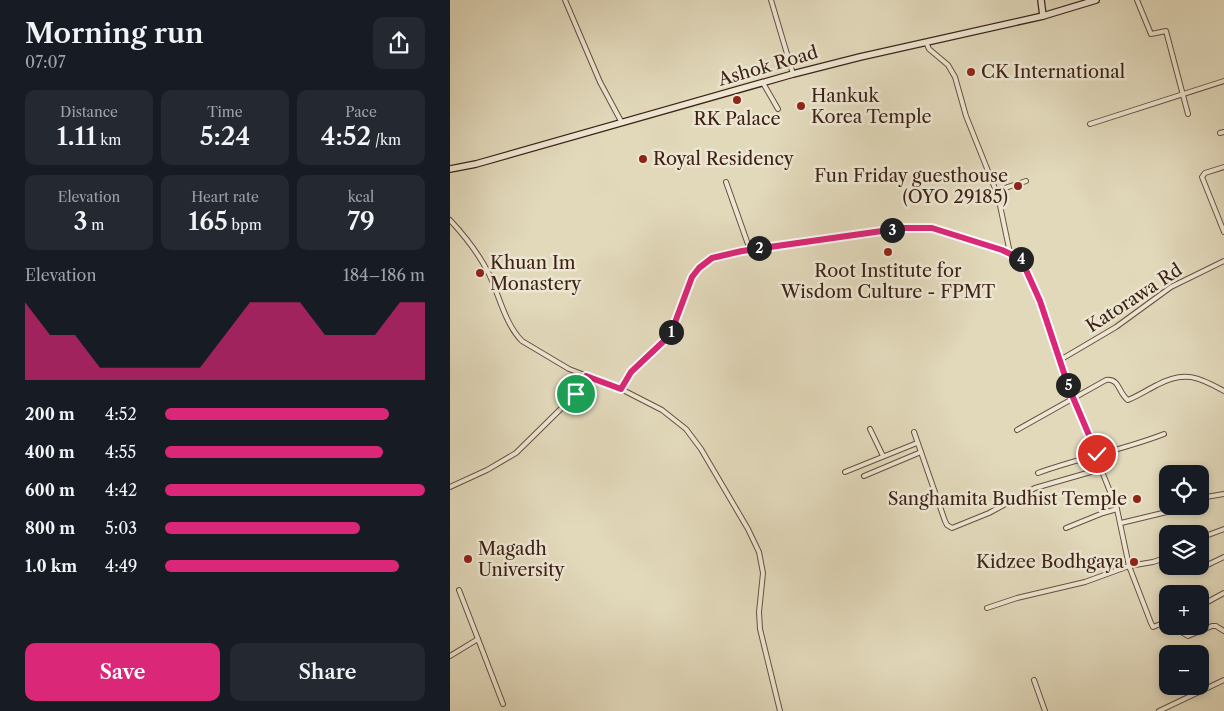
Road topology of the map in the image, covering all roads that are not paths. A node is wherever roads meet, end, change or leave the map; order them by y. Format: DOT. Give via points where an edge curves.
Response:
graph roads {
  1 [pos="565,0"];
  2 [pos="771,0"];
  3 [pos="1041,0"];
  4 [pos="1096,0"];
  5 [pos="1137,0"];
  6 [pos="1043,16"];
  7 [pos="926,42"];
  8 [pos="793,74"];
  9 [pos="1224,81"];
  10 [pos="763,83"];
  11 [pos="1183,94"];
  12 [pos="778,109"];
  13 [pos="1188,114"];
  14 [pos="622,123"];
  15 [pos="1090,124"];
  16 [pos="1224,167"];
  17 [pos="450,170"];
  18 [pos="1026,181"];
  19 [pos="726,182"];
  20 [pos="996,191"];
  21 [pos="450,220"];
  22 [pos="1223,225"];
  23 [pos="1224,232"];
  24 [pos="750,250"];
  25 [pos="1010,253"];
  26 [pos="1224,261"];
  27 [pos="1060,360"];
  28 [pos="586,376"];
  29 [pos="621,389"];
  30 [pos="1224,391"];
  31 [pos="1074,398"];
  32 [pos="870,429"];
  33 [pos="1017,430"];
  34 [pos="914,432"];
  35 [pos="1164,434"];
  36 [pos="917,443"];
  37 [pos="921,452"];
  38 [pos="1097,454"];
  39 [pos="883,456"];
  40 [pos="1101,469"];
  41 [pos="845,472"];
  42 [pos="1038,472"];
  43 [pos="864,476"];
  44 [pos="450,488"];
  45 [pos="1224,494"];
  46 [pos="1209,496"];
  47 [pos="1117,509"];
  48 [pos="1159,515"];
  49 [pos="1121,523"];
  50 [pos="1066,528"];
  51 [pos="1224,529"];
  52 [pos="1209,535"];
  53 [pos="1224,557"];
  54 [pos="1159,560"];
  55 [pos="1209,564"];
  56 [pos="1129,566"];
  57 [pos="459,590"];
  58 [pos="1224,593"];
  59 [pos="1209,601"];
  60 [pos="987,608"];
  61 [pos="1159,625"];
  62 [pos="1209,627"];
  63 [pos="1224,631"];
  64 [pos="478,639"];
  65 [pos="450,656"];
  66 [pos="1034,680"];
  67 [pos="1224,680"];
  68 [pos="504,704"];
  69 [pos="780,711"];
  70 [pos="1044,711"];
  71 [pos="1159,711"];
  1 -- 14 [label="street" via="600,82"];
  2 -- 8 [label="street"];
  3 -- 6 [label="street"];
  4 -- 6 [label="street, Ashok Road"];
  5 -- 11 [label="street" via="1151,34 1166,31"];
  6 -- 7 [label="street, Ashok Road"];
  7 -- 8 [label="street, Ashok Road"];
  7 -- 20 [label="street" via="955,77 966,116"];
  8 -- 10 [label="street, Ashok Road"];
  9 -- 11 [label="street"];
  10 -- 12 [label="street"];
  10 -- 14 [label="street, Ashok Road"];
  11 -- 13 [label="street"];
  11 -- 15 [label="street"];
  14 -- 17 [label="street, Ashok Road"];
  16 -- 22 [label="street" via="1202,177"];
  18 -- 20 [label="street"];
  19 -- 24 [label="street"];
  20 -- 25 [label="street"];
  21 -- 28 [label="street" via="482,261 517,336 563,366"];
  22 -- 23 [label="street"];
  24 -- 25 [label="street" via="926,227"];
  24 -- 29 [label="street" via="718,256 694,273 671,332 631,372"];
  25 -- 27 [label="street" via="1024,263"];
  26 -- 27 [label="street, Katorawa Rd" via="1171,287 1116,327"];
  27 -- 31 [label="street"];
  28 -- 29 [label="street"];
  28 -- 44 [label="street" via="581,389 516,453"];
  29 -- 69 [label="street" via="662,410 686,429 752,537 762,567 760,629"];
  30 -- 31 [label="street" via="1197,377 1182,376 1160,383 1128,400 1112,379"];
  31 -- 33 [label="street"];
  31 -- 38 [label="street"];
  32 -- 39 [label="street"];
  34 -- 36 [label="street"];
  35 -- 38 [label="street" via="1123,449"];
  36 -- 37 [label="street"];
  36 -- 39 [label="street"];
  37 -- 40 [label="street" via="946,525 952,528 989,513 1035,488"];
  37 -- 43 [label="street"];
  38 -- 40 [label="street"];
  38 -- 42 [label="street"];
  39 -- 41 [label="street"];
  40 -- 47 [label="street"];
  45 -- 46 [label="street"];
  47 -- 49 [label="street"];
  47 -- 50 [label="street"];
  48 -- 49 [label="street"];
  49 -- 56 [label="street"];
  51 -- 52 [label="street"];
  53 -- 55 [label="street"];
  54 -- 56 [label="street"];
  56 -- 60 [label="street" via="1085,582"];
  56 -- 61 [label="street" via="1153,627"];
  57 -- 64 [label="street"];
  58 -- 59 [label="street"];
  62 -- 63 [label="street" via="1216,626"];
  64 -- 65 [label="street"];
  64 -- 68 [label="street"];
  66 -- 70 [label="street"];
  67 -- 71 [label="street"];
}
